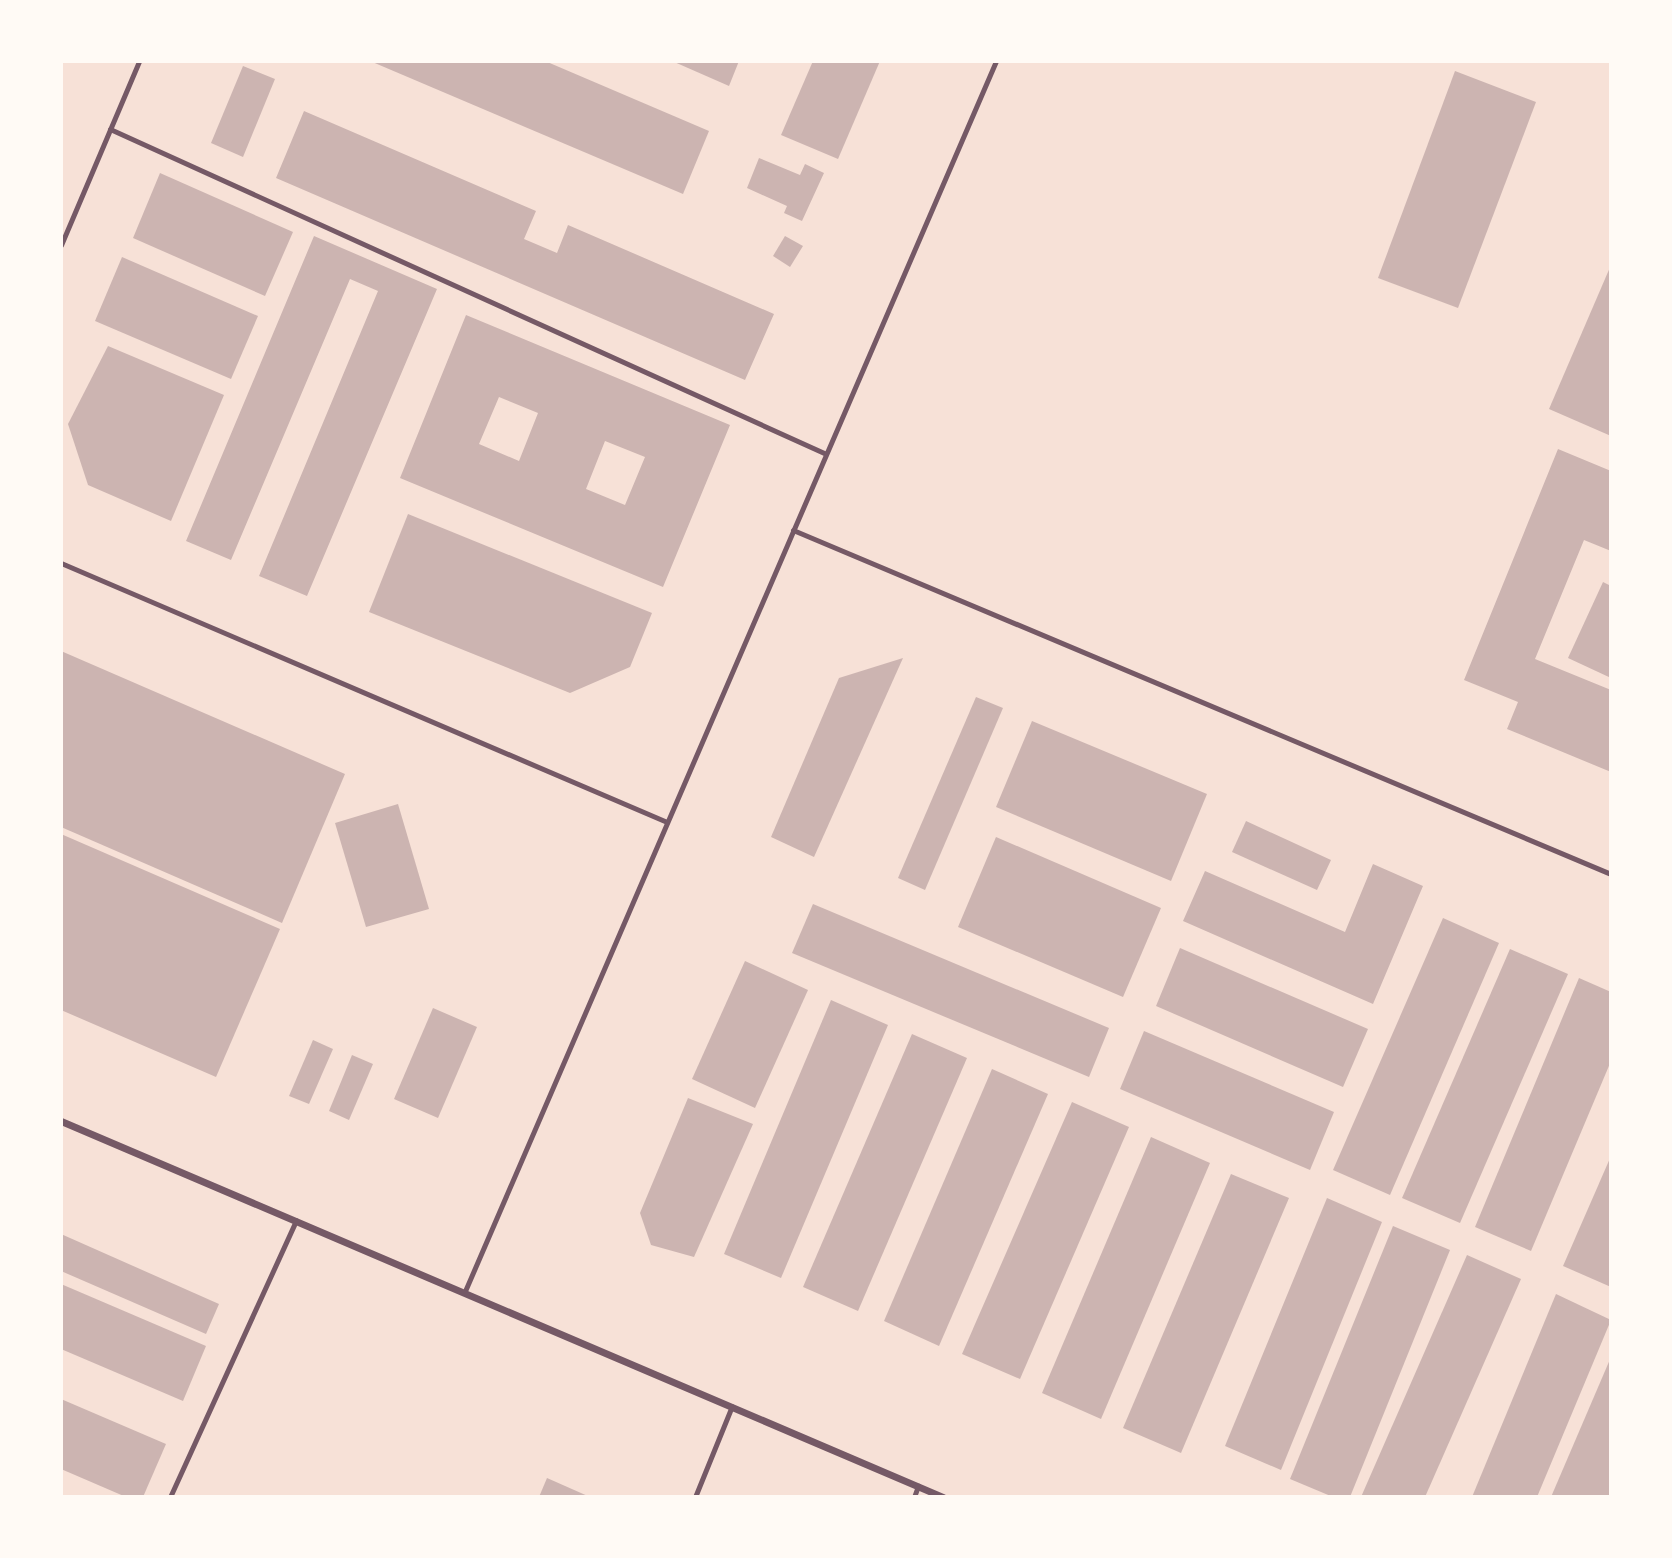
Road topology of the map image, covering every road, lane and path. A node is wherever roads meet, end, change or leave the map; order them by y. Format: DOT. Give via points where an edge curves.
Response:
graph roads {
  1 [pos="139,61"];
  2 [pos="996,61"];
  3 [pos="110,129"];
  4 [pos="61,245"];
  5 [pos="826,454"];
  6 [pos="793,530"];
  7 [pos="61,563"];
  8 [pos="667,822"];
  9 [pos="1611,874"];
  10 [pos="61,1121"];
  11 [pos="296,1220"];
  12 [pos="465,1291"];
  13 [pos="732,1406"];
  14 [pos="918,1486"];
  15 [pos="170,1497"];
  16 [pos="695,1497"];
  17 [pos="914,1497"];
  18 [pos="943,1497"];
  1 -- 3 [label="lane"];
  2 -- 5 [label="lane"];
  3 -- 4 [label="lane"];
  3 -- 5 [label="lane"];
  5 -- 6 [label="lane"];
  6 -- 8 [label="lane"];
  6 -- 9 [label="lane"];
  7 -- 8 [label="lane"];
  8 -- 12 [label="lane"];
  10 -- 11 [label="street"];
  11 -- 12 [label="street"];
  11 -- 15 [label="lane"];
  12 -- 13 [label="street"];
  13 -- 14 [label="street"];
  13 -- 16 [label="lane"];
  14 -- 17 [label="lane"];
  14 -- 18 [label="street"];
}
